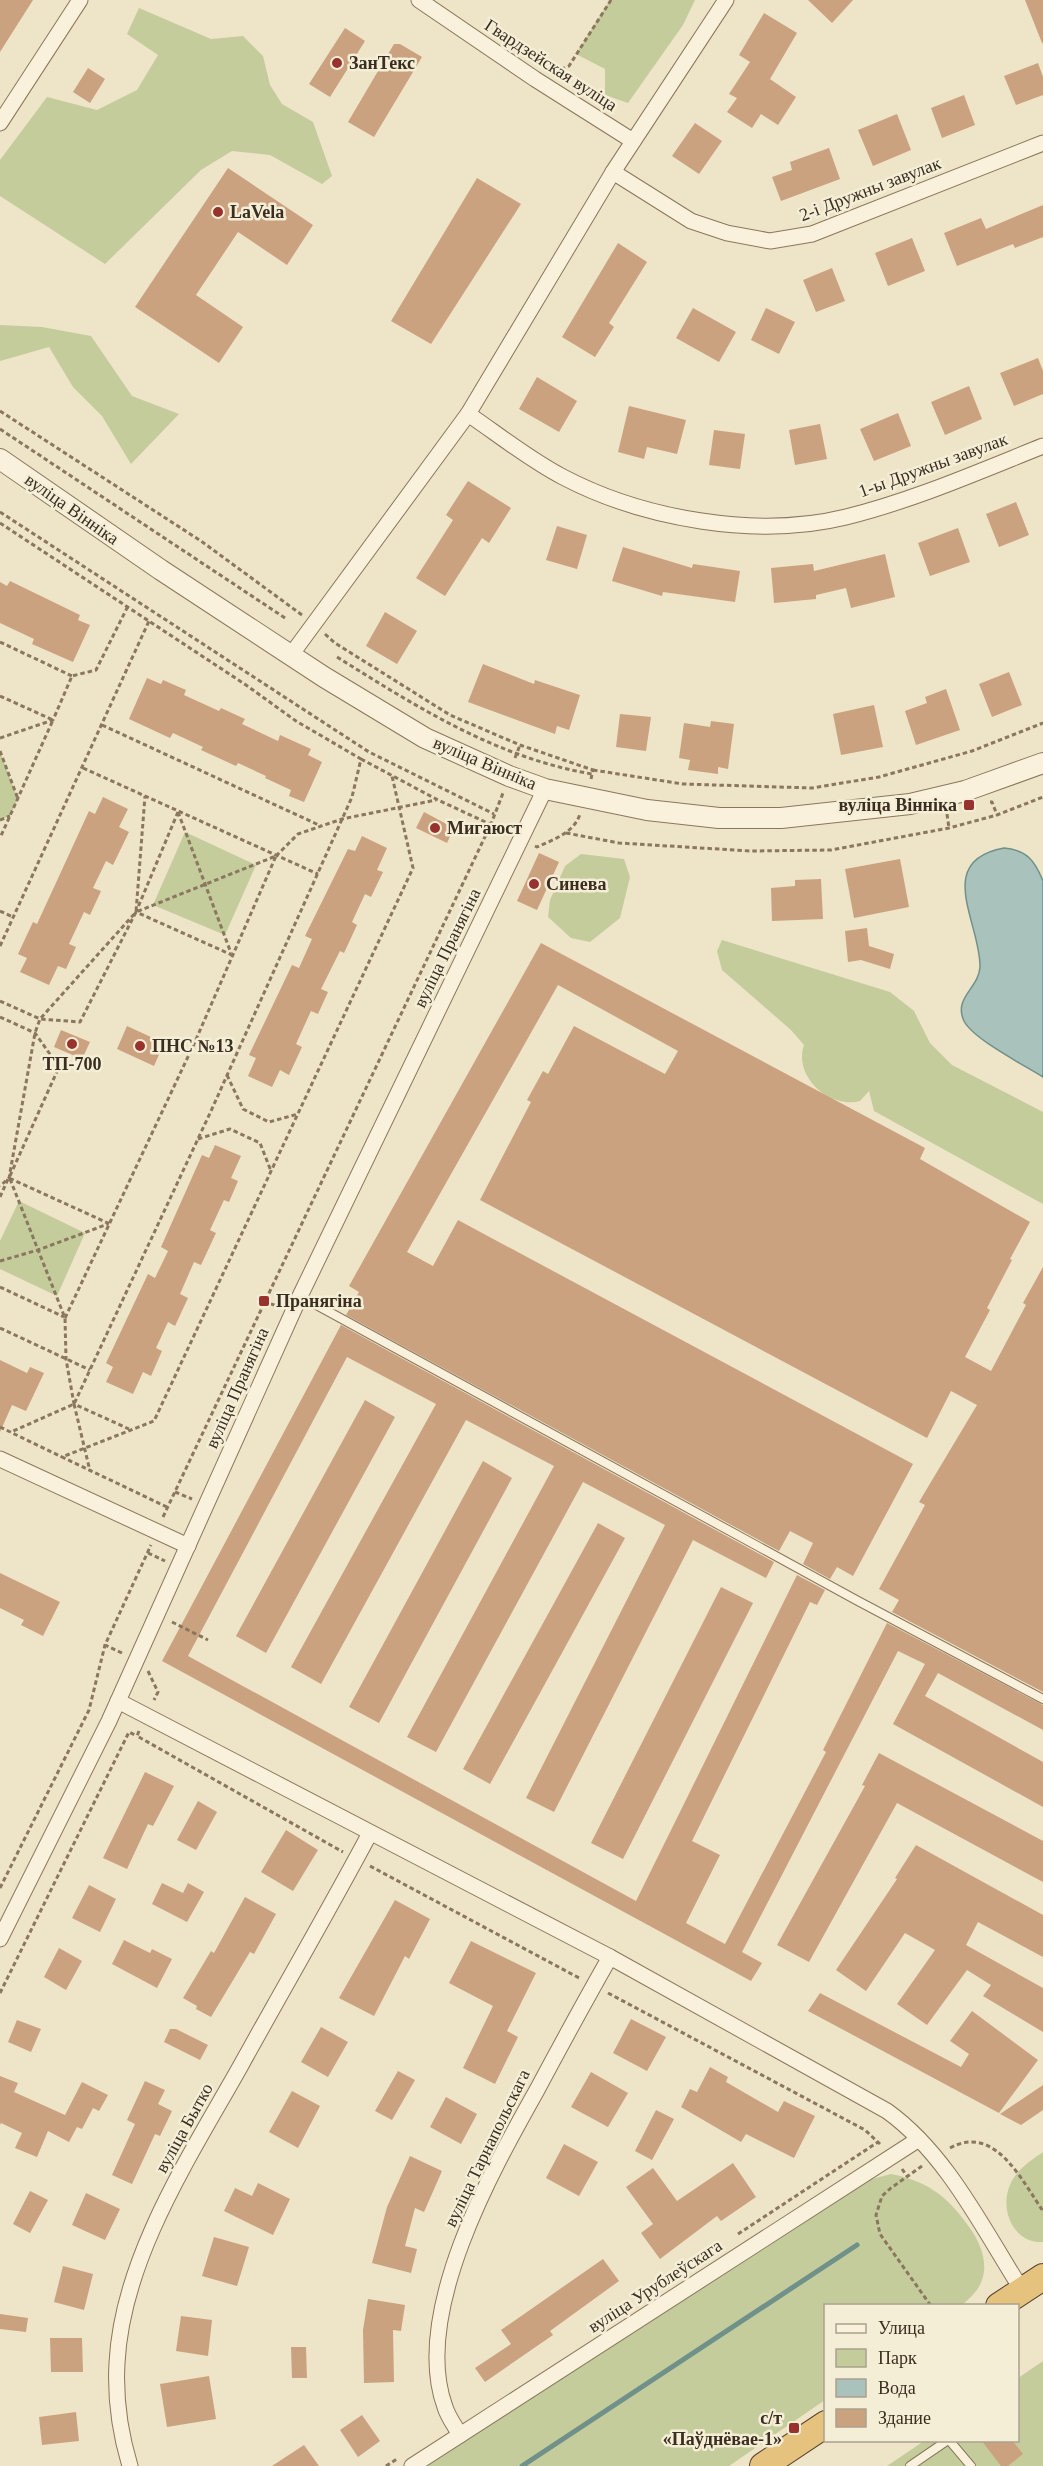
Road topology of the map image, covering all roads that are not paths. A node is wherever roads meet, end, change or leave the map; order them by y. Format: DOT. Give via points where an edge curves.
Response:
graph roads {
  1 [pos="80,0"];
  2 [pos="419,0"];
  3 [pos="726,0"];
  4 [pos="0,123"];
  5 [pos="633,141"];
  6 [pos="1043,143"];
  7 [pos="613,172"];
  8 [pos="468,414"];
  9 [pos="1043,446"];
  10 [pos="0,459"];
  11 [pos="291,655"];
  12 [pos="1043,763"];
  13 [pos="545,789"];
  14 [pos="300,1296"];
  15 [pos="0,1459"];
  16 [pos="188,1546"];
  17 [pos="1043,1699"];
  18 [pos="118,1701"];
  19 [pos="370,1833"];
  20 [pos="0,1939"];
  21 [pos="610,1958"];
  22 [pos="919,2139"];
  23 [pos="1032,2284"];
  24 [pos="1002,2304"];
  25 [pos="824,2425"];
  26 [pos="460,2435"];
  27 [pos="946,2442"];
  28 [pos="951,2442"];
  29 [pos="130,2466"];
  30 [pos="412,2466"];
  31 [pos="763,2466"];
  32 [pos="910,2466"];
  33 [pos="970,2466"];
  1 -- 4 [label="street"];
  2 -- 5 [label="street, Гвардзейская вуліца"];
  3 -- 5 [label="street"];
  5 -- 7 [label="street"];
  6 -- 7 [label="street, 2-і Дружны завулак" via="812,234 770,241 691,221"];
  7 -- 8 [label="street"];
  8 -- 9 [label="street, 1-ы Дружны завулак" via="562,477 646,511 775,527 844,517 912,497"];
  8 -- 11 [label="street"];
  10 -- 11 [label="street, вуліца Вінніка"];
  11 -- 13 [label="street, вуліца Вінніка" via="425,738"];
  12 -- 13 [label="street, вуліца Вінніка" via="965,791 910,804 781,818 719,818 647,810"];
  13 -- 14 [label="street, вуліца Пранягіна"];
  14 -- 16 [label="street, вуліца Пранягіна"];
  14 -- 17 [label="lane"];
  15 -- 16 [label="street"];
  16 -- 18 [label="street, вуліца Пранягіна"];
  18 -- 19 [label="street"];
  18 -- 20 [label="street, вуліца Пранягіна"];
  19 -- 21 [label="street"];
  19 -- 29 [label="street, вуліца Бытко" via="195,2147 140,2264 126,2309 117,2362 120,2423"];
  21 -- 22 [label="street" via="872,2102"];
  21 -- 26 [label="street, вуліца Тарнапольскага" via="492,2174 466,2232 450,2281 440,2329 438,2374 445,2408"];
  22 -- 23 [label="street"];
  22 -- 26 [label="street, вуліца Урублеўскага"];
  23 -- 24 [label="highway"];
  25 -- 31 [label="highway"];
  26 -- 30 [label="street, вуліца Урублеўскага"];
  27 -- 32 [label="lane"];
  28 -- 33 [label="lane"];
}
